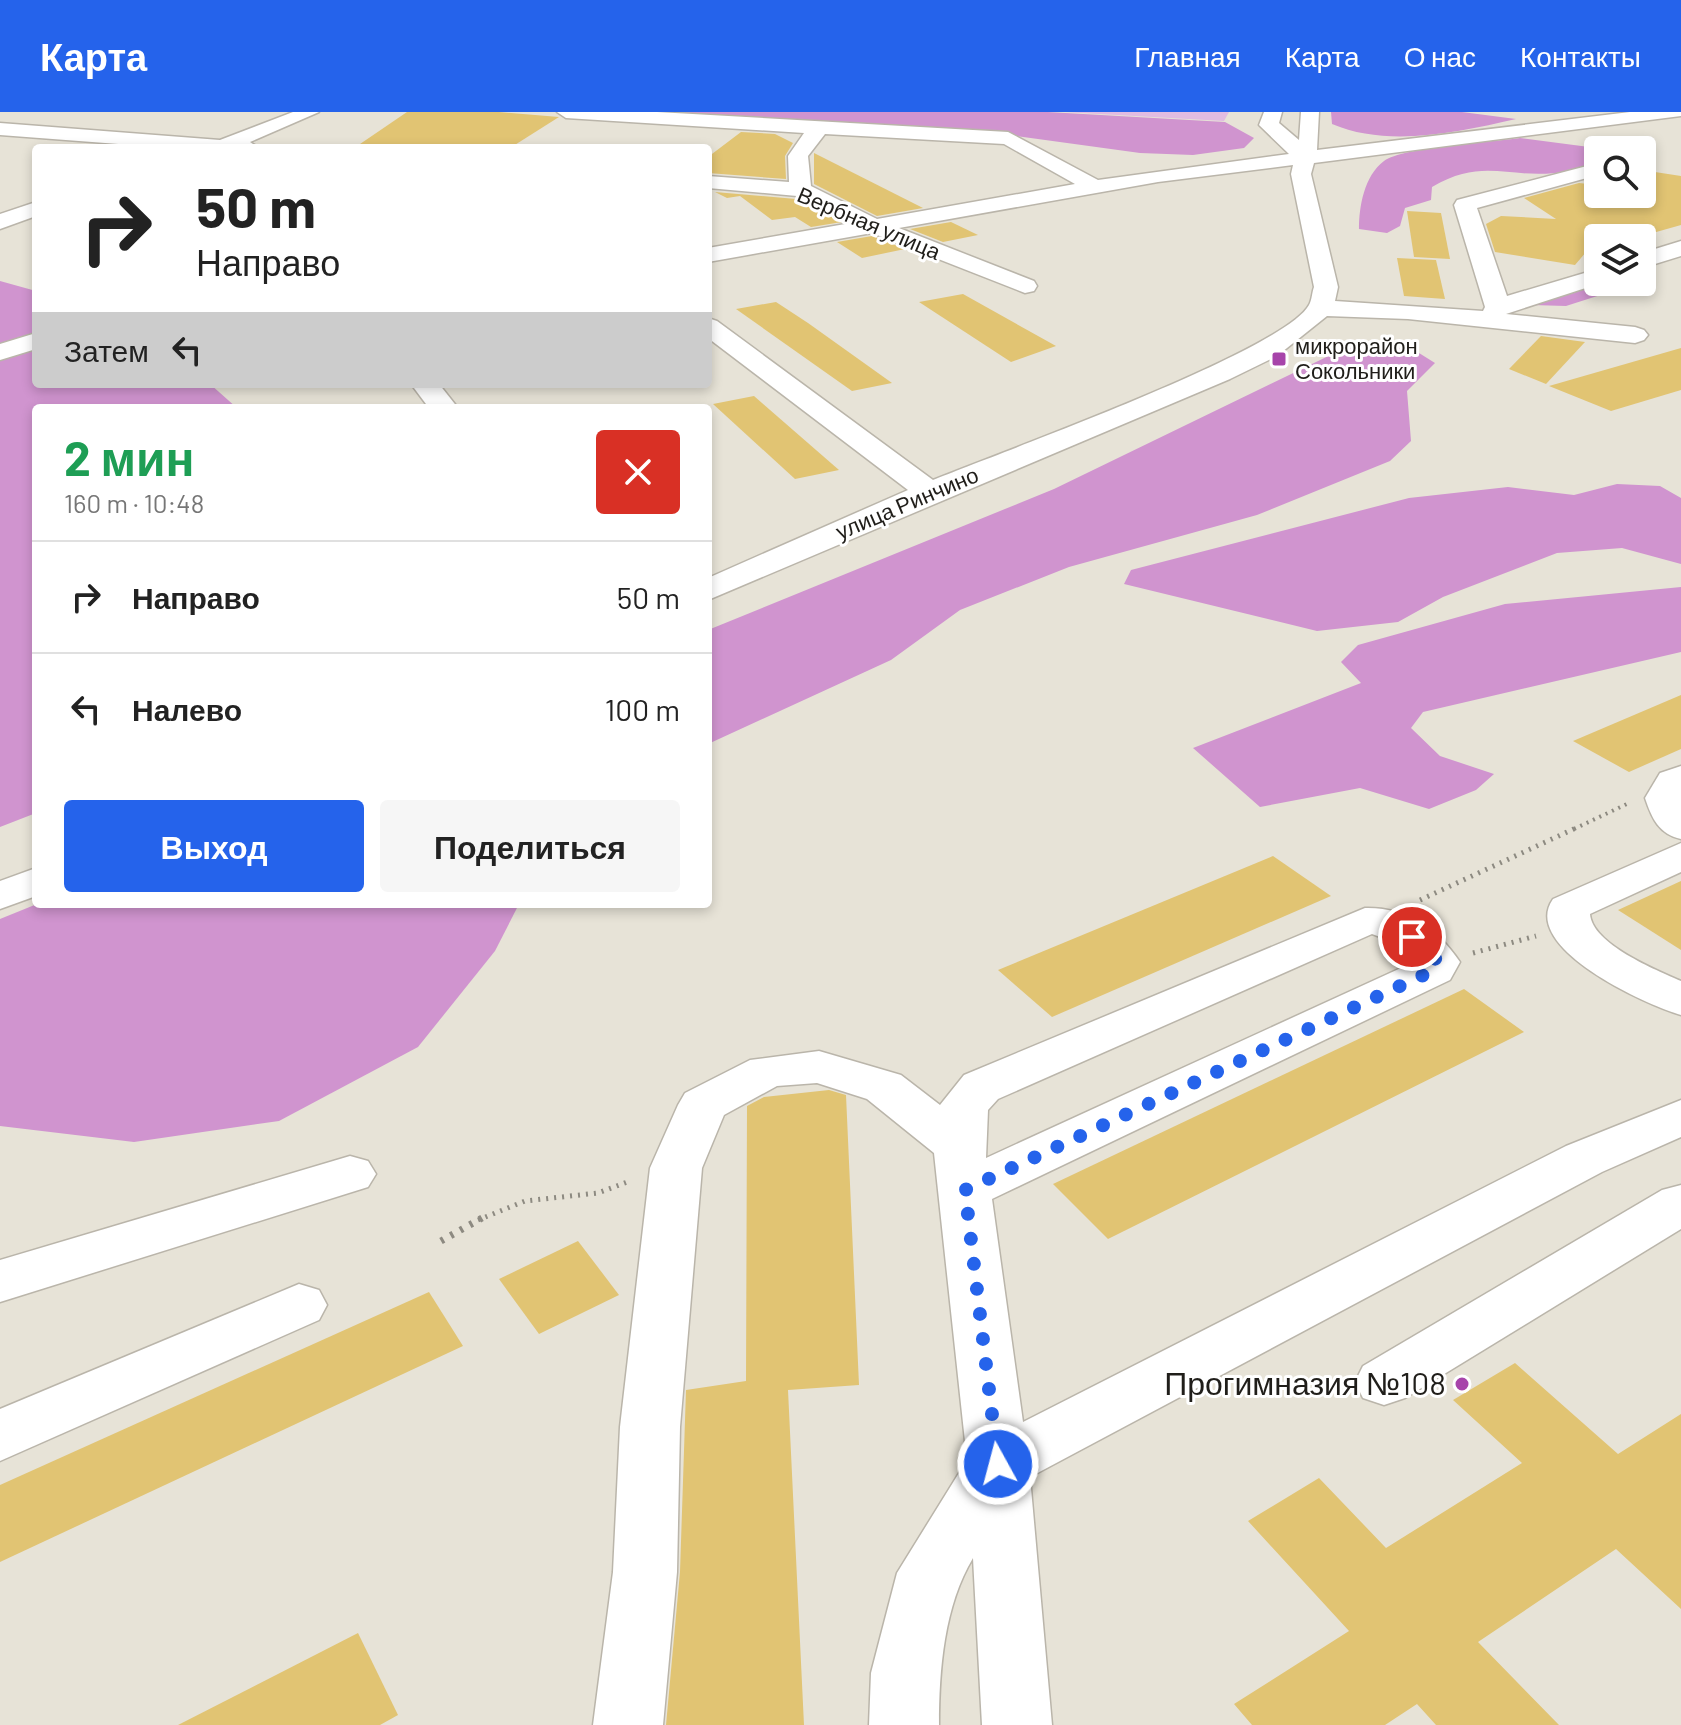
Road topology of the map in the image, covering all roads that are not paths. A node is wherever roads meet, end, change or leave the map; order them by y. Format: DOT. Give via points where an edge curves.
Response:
graph roads {
  1 [pos="310,112"];
  2 [pos="566,112"];
  3 [pos="575,112"];
  4 [pos="1273,112"];
  5 [pos="1310,112"];
  6 [pos="1676,112"];
  7 [pos="820,128"];
  8 [pos="0,129"];
  9 [pos="183,144"];
  10 [pos="228,144"];
  11 [pos="1307,147"];
  12 [pos="1584,173"];
  13 [pos="712,182"];
  14 [pos="1095,187"];
  15 [pos="802,190"];
  16 [pos="0,199"];
  17 [pos="32,203"];
  18 [pos="32,210"];
  19 [pos="0,222"];
  20 [pos="874,226"];
  21 [pos="1681,248"];
  22 [pos="712,254"];
  23 [pos="1656,256"];
  24 [pos="1584,281"];
  25 [pos="1025,286"];
  26 [pos="1321,308"];
  27 [pos="1494,313"];
  28 [pos="712,329"];
  29 [pos="1635,335"];
  30 [pos="32,342"];
  31 [pos="0,352"];
  32 [pos="32,360"];
  33 [pos="0,366"];
  34 [pos="428,388"];
  35 [pos="441,404"];
  36 [pos="930,492"];
  37 [pos="712,588"];
  38 [pos="1678,780"];
  39 [pos="1681,827"];
  40 [pos="1681,856"];
  41 [pos="32,883"];
  42 [pos="0,896"];
  43 [pos="1681,1000"];
  44 [pos="1681,1117"];
  45 [pos="962,1168"];
  46 [pos="350,1174"];
  47 [pos="1681,1204"];
  48 [pos="0,1281"];
  49 [pos="299,1305"];
  50 [pos="1384,1382"];
  51 [pos="0,1436"];
  52 [pos="998,1464"];
  53 [pos="628,1725"];
  54 [pos="904,1725"];
  55 [pos="1017,1725"];
  1 -- 10 [label="street"];
  2 -- 3 [label="street"];
  3 -- 7 [label="street"];
  4 -- 11 [label="street" via="1269,125"];
  5 -- 11 [label="street"];
  6 -- 11 [label="street"];
  7 -- 14 [label="street" via="1008,138"];
  7 -- 15 [label="street" via="799,150 794,170"];
  8 -- 9 [label="street"];
  11 -- 14 [label="street"];
  11 -- 26 [label="street" via="1301,174 1326,287"];
  12 -- 27 [label="street" via="1465,205"];
  13 -- 15 [label="street, Вербная улица"];
  14 -- 20 [label="street"];
  15 -- 20 [label="street, Вербная улица"];
  16 -- 17 [label="street"];
  18 -- 19 [label="street"];
  20 -- 22 [label="street"];
  20 -- 25 [label="street, Вербная улица"];
  21 -- 23 [label="street"];
  24 -- 27 [label="street"];
  26 -- 27 [label="street"];
  26 -- 36 [label="street, улица Ринчино" via="1268,350"];
  27 -- 29 [label="street"];
  28 -- 36 [label="street"];
  30 -- 31 [label="street"];
  32 -- 33 [label="street"];
  34 -- 35 [label="street"];
  36 -- 37 [label="street, улица Ринчино"];
  38 -- 39 [label="street" via="1665,798"];
  40 -- 43 [label="street" via="1568,908 1568,928 1592,952"];
  41 -- 42 [label="street"];
  44 -- 52 [label="street" via="1584,1159"];
  45 -- 45 [label="street" via="964,1106 981,1087 1365,921 1393,922 1431,951 1437,962 1434,970"];
  45 -- 52 [label="street"];
  45 -- 53 [label="street" via="884,1087 819,1067 767,1071 703,1105 674,1183 650,1427 645,1572"];
  46 -- 48 [label="street"];
  47 -- 50 [label="street"];
  49 -- 51 [label="street"];
  52 -- 54 [label="street" via="929,1573 905,1673"];
  52 -- 55 [label="street"];
}
